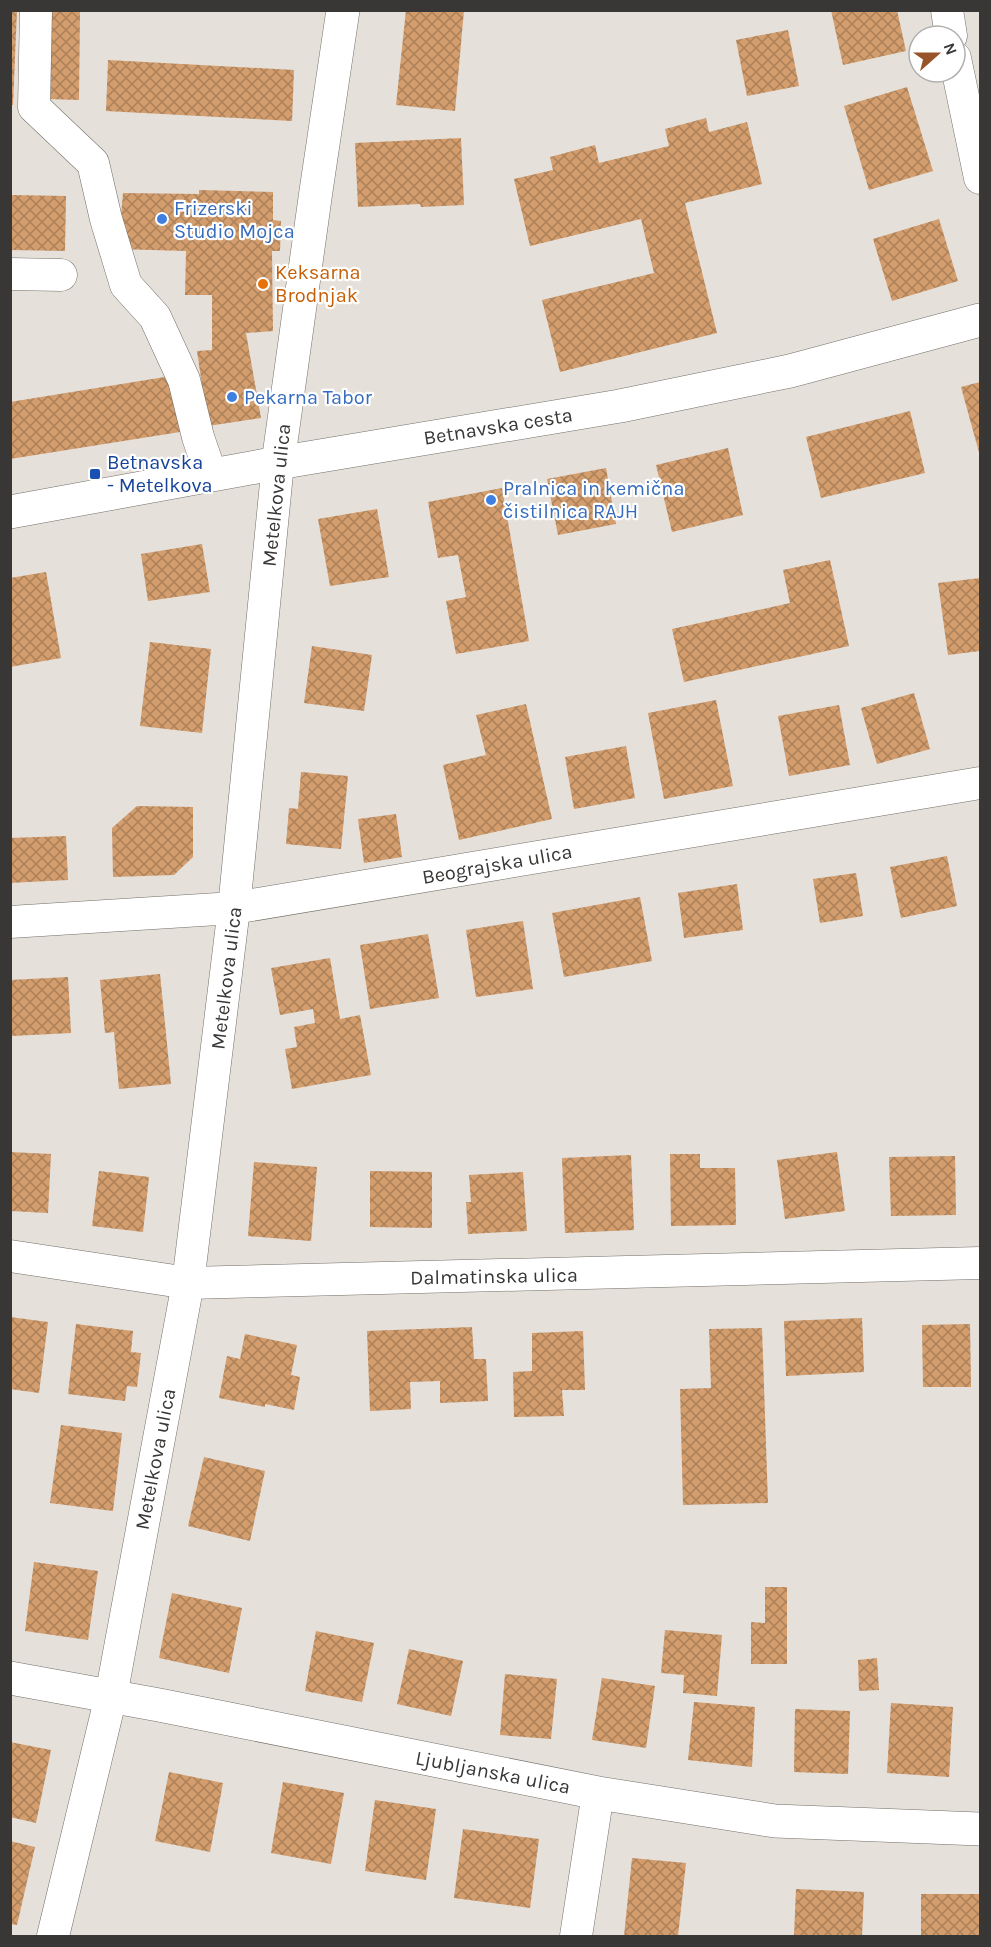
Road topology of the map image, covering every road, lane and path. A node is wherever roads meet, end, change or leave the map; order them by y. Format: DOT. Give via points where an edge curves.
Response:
graph roads {
  1 [pos="36,10"];
  2 [pos="344,10"];
  3 [pos="961,84"];
  4 [pos="981,178"];
  5 [pos="10,274"];
  6 [pos="61,275"];
  7 [pos="981,320"];
  8 [pos="278,463"];
  9 [pos="211,475"];
  10 [pos="10,512"];
  11 [pos="981,783"];
  12 [pos="234,908"];
  13 [pos="10,922"];
  14 [pos="10,1256"];
  15 [pos="981,1263"];
  16 [pos="188,1283"];
  17 [pos="10,1678"];
  18 [pos="111,1696"];
  19 [pos="598,1793"];
  20 [pos="981,1829"];
  21 [pos="53,1936"];
  22 [pos="576,1936"];
  1 -- 9 [label="street" via="34,107 93,163 126,285 156,317 184,380"];
  2 -- 8 [label="street, Metelkova ulica"];
  3 -- 4 [label="street"];
  5 -- 6 [label="street"];
  7 -- 8 [label="street, Betnavska cesta" via="790,371 620,406"];
  8 -- 9 [label="street, Betnavska cesta"];
  8 -- 12 [label="street, Metelkova ulica"];
  9 -- 10 [label="street, Betnavska cesta"];
  11 -- 12 [label="street, Beograjska ulica"];
  12 -- 13 [label="street, Beograjska ulica"];
  12 -- 16 [label="street, Metelkova ulica"];
  14 -- 16 [label="street, Dalmatinska ulica"];
  15 -- 16 [label="street, Dalmatinska ulica"];
  16 -- 18 [label="street, Metelkova ulica"];
  17 -- 18 [label="street, Ljubljanska ulica"];
  18 -- 19 [label="street, Ljubljanska ulica"];
  18 -- 21 [label="street, Metelkova ulica"];
  19 -- 20 [label="street, Ljubljanska ulica" via="775,1821"];
  19 -- 22 [label="street"];
}
